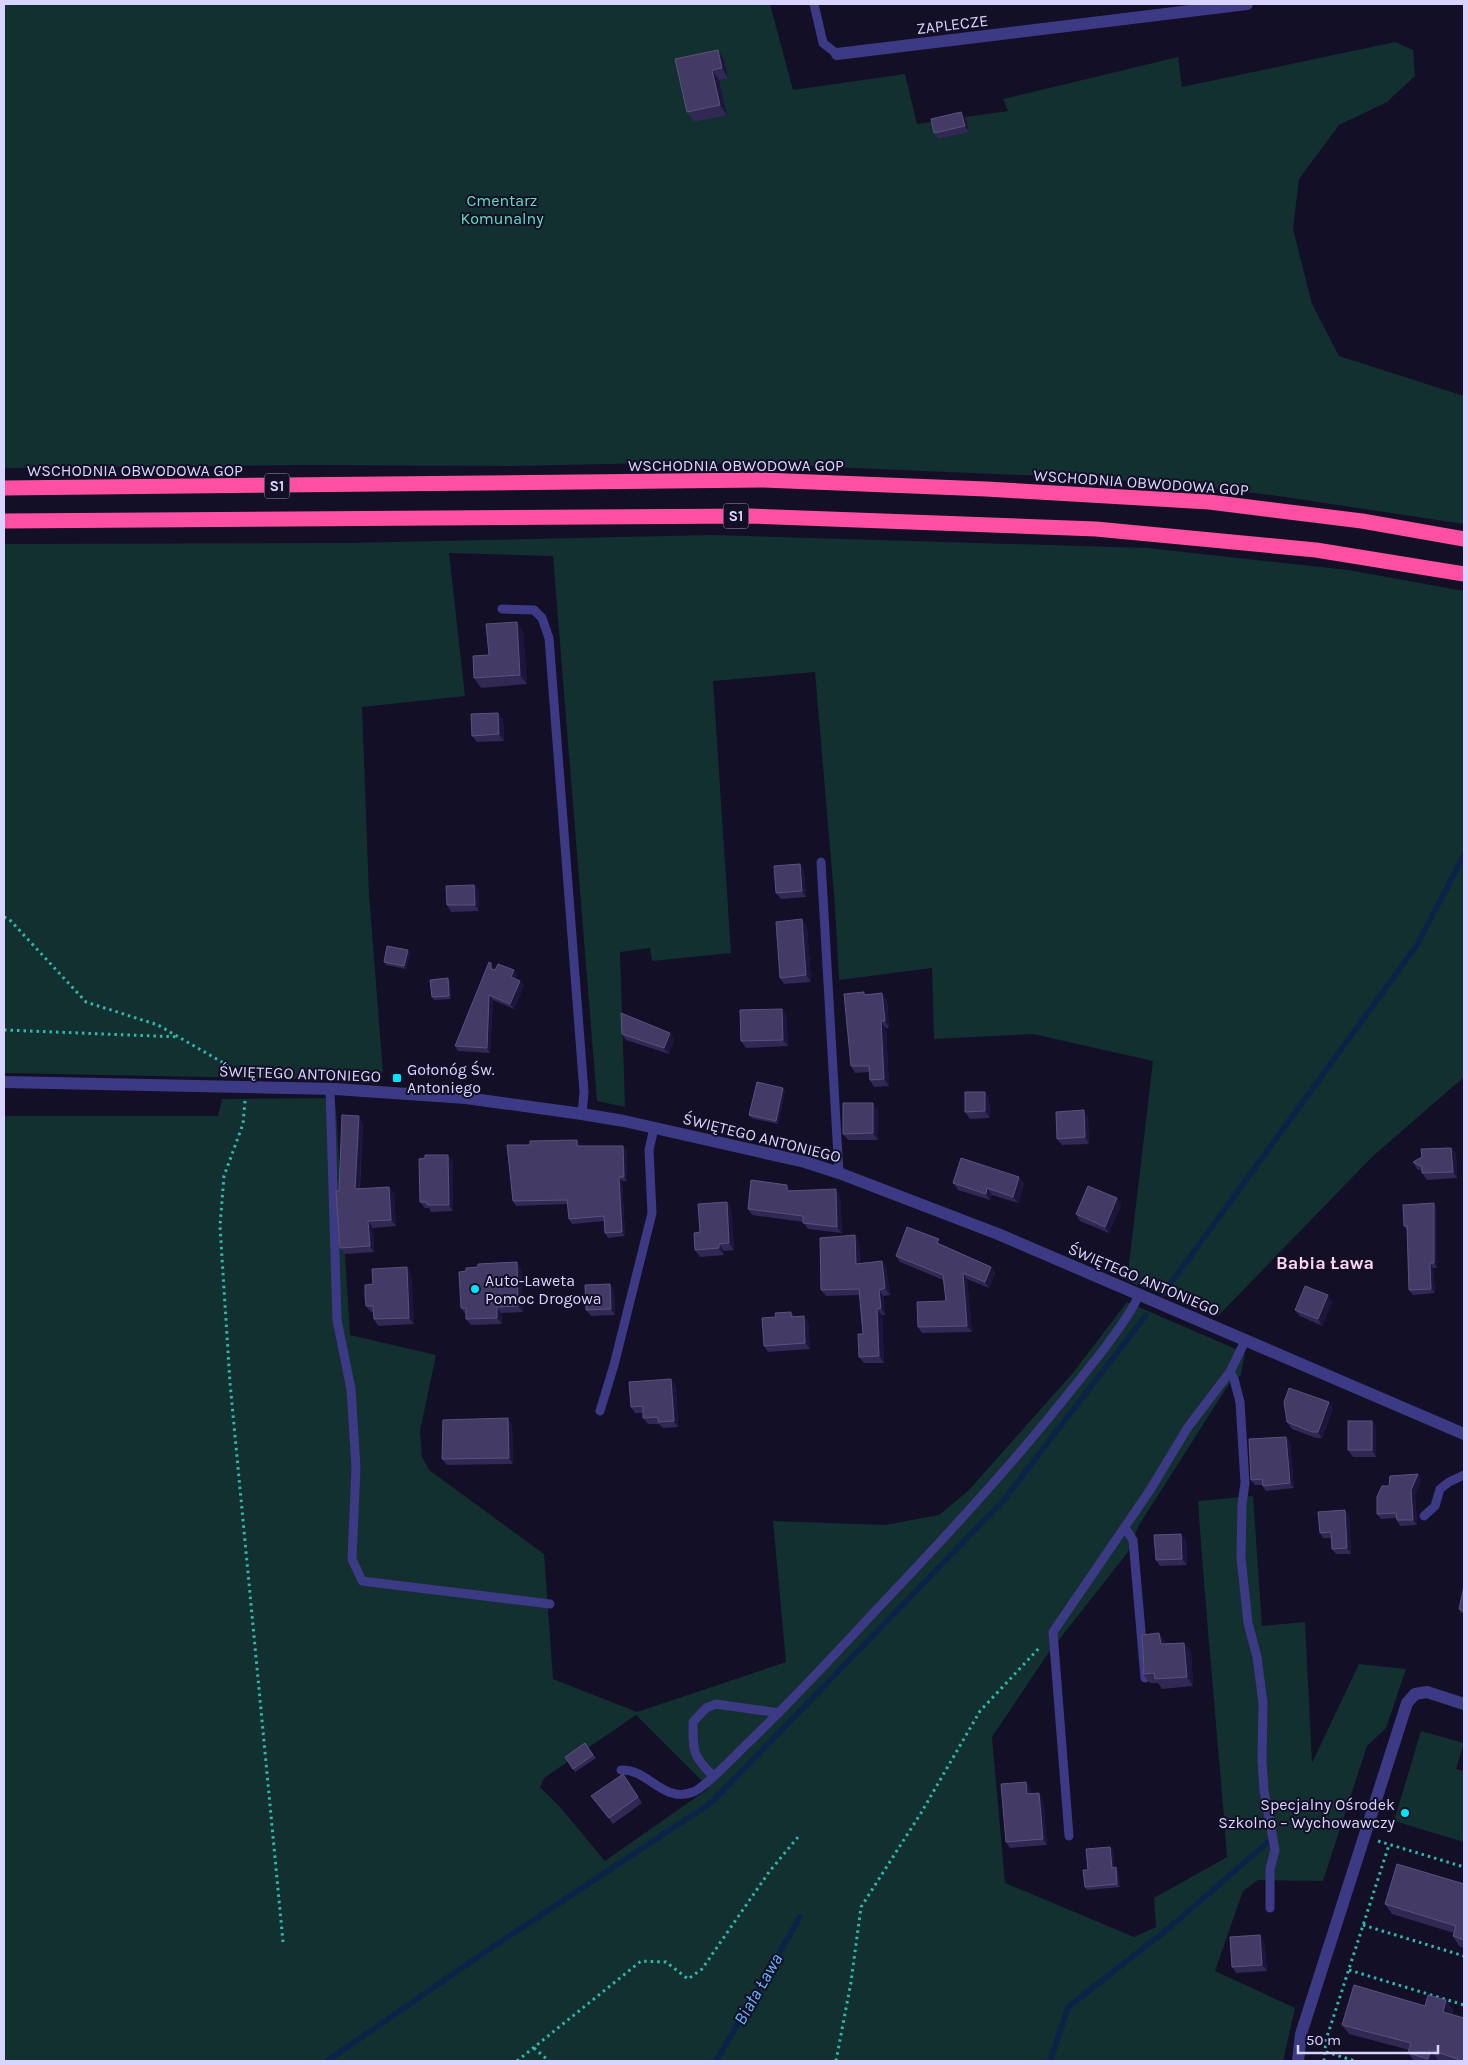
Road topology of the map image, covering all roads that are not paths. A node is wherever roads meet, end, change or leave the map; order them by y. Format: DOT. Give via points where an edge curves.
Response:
graph roads {
  1 [pos="814,4"];
  2 [pos="1247,4"];
  3 [pos="837,54"];
  4 [pos="4,488"];
  5 [pos="4,522"];
  6 [pos="1464,539"];
  7 [pos="1464,574"];
  8 [pos="502,609"];
  9 [pos="821,862"];
  10 [pos="4,1082"];
  11 [pos="330,1089"];
  12 [pos="582,1114"];
  13 [pos="654,1128"];
  14 [pos="840,1173"];
  15 [pos="1140,1295"];
  16 [pos="1246,1341"];
  17 [pos="1230,1372"];
  18 [pos="600,1411"];
  19 [pos="1464,1434"];
  20 [pos="1464,1475"];
  21 [pos="1424,1516"];
  22 [pos="1125,1528"];
  23 [pos="550,1604"];
  24 [pos="1145,1678"];
  25 [pos="1464,1704"];
  26 [pos="779,1713"];
  27 [pos="621,1770"];
  28 [pos="713,1776"];
  29 [pos="1069,1836"];
  30 [pos="1270,1908"];
  31 [pos="1298,2061"];
  1 -- 3 [label="lane, ZAPLECZE" via="824,43"];
  2 -- 3 [label="street, ZAPLECZE"];
  4 -- 6 [label="highway, WSCHODNIA OBWODOWA GOP / S1" via="763,480 1209,502 1362,521"];
  5 -- 7 [label="highway, S1" via="750,516 1096,529 1316,550"];
  8 -- 12 [label="lane" via="534,610 542,618 549,638 584,1092"];
  9 -- 14 [label="lane"];
  10 -- 11 [label="street, ŚWIĘTEGO ANTONIEGO"];
  11 -- 12 [label="street, ŚWIĘTEGO ANTONIEGO" via="466,1098"];
  11 -- 23 [label="lane" via="338,1320 351,1389 356,1468 352,1559 362,1581"];
  12 -- 13 [label="street, ŚWIĘTEGO ANTONIEGO"];
  13 -- 14 [label="street, ŚWIĘTEGO ANTONIEGO"];
  13 -- 18 [label="lane" via="648,1150 652,1213"];
  14 -- 15 [label="street, ŚWIĘTEGO ANTONIEGO" via="998,1234"];
  15 -- 16 [label="street, ŚWIĘTEGO ANTONIEGO"];
  15 -- 26 [label="lane" via="1131,1313 1017,1457"];
  16 -- 17 [label="lane"];
  16 -- 19 [label="street, ŚWIĘTEGO ANTONIEGO"];
  17 -- 22 [label="lane" via="1188,1427"];
  17 -- 30 [label="lane" via="1240,1402 1246,1483 1242,1504 1241,1558 1248,1623 1257,1656 1263,1703 1264,1791 1276,1850 1270,1869"];
  20 -- 21 [label="lane" via="1440,1489 1435,1506"];
  22 -- 24 [label="lane" via="1133,1540"];
  22 -- 29 [label="lane" via="1053,1632"];
  25 -- 31 [label="street" via="1427,1692 1415,1694 1407,1702 1301,2034"];
  26 -- 28 [label="lane"];
  26 -- 28 [label="lane" via="716,1704 706,1708 693,1722 693,1744 698,1761"];
  27 -- 28 [label="lane" via="629,1770 668,1793 682,1795 695,1792"];
}
